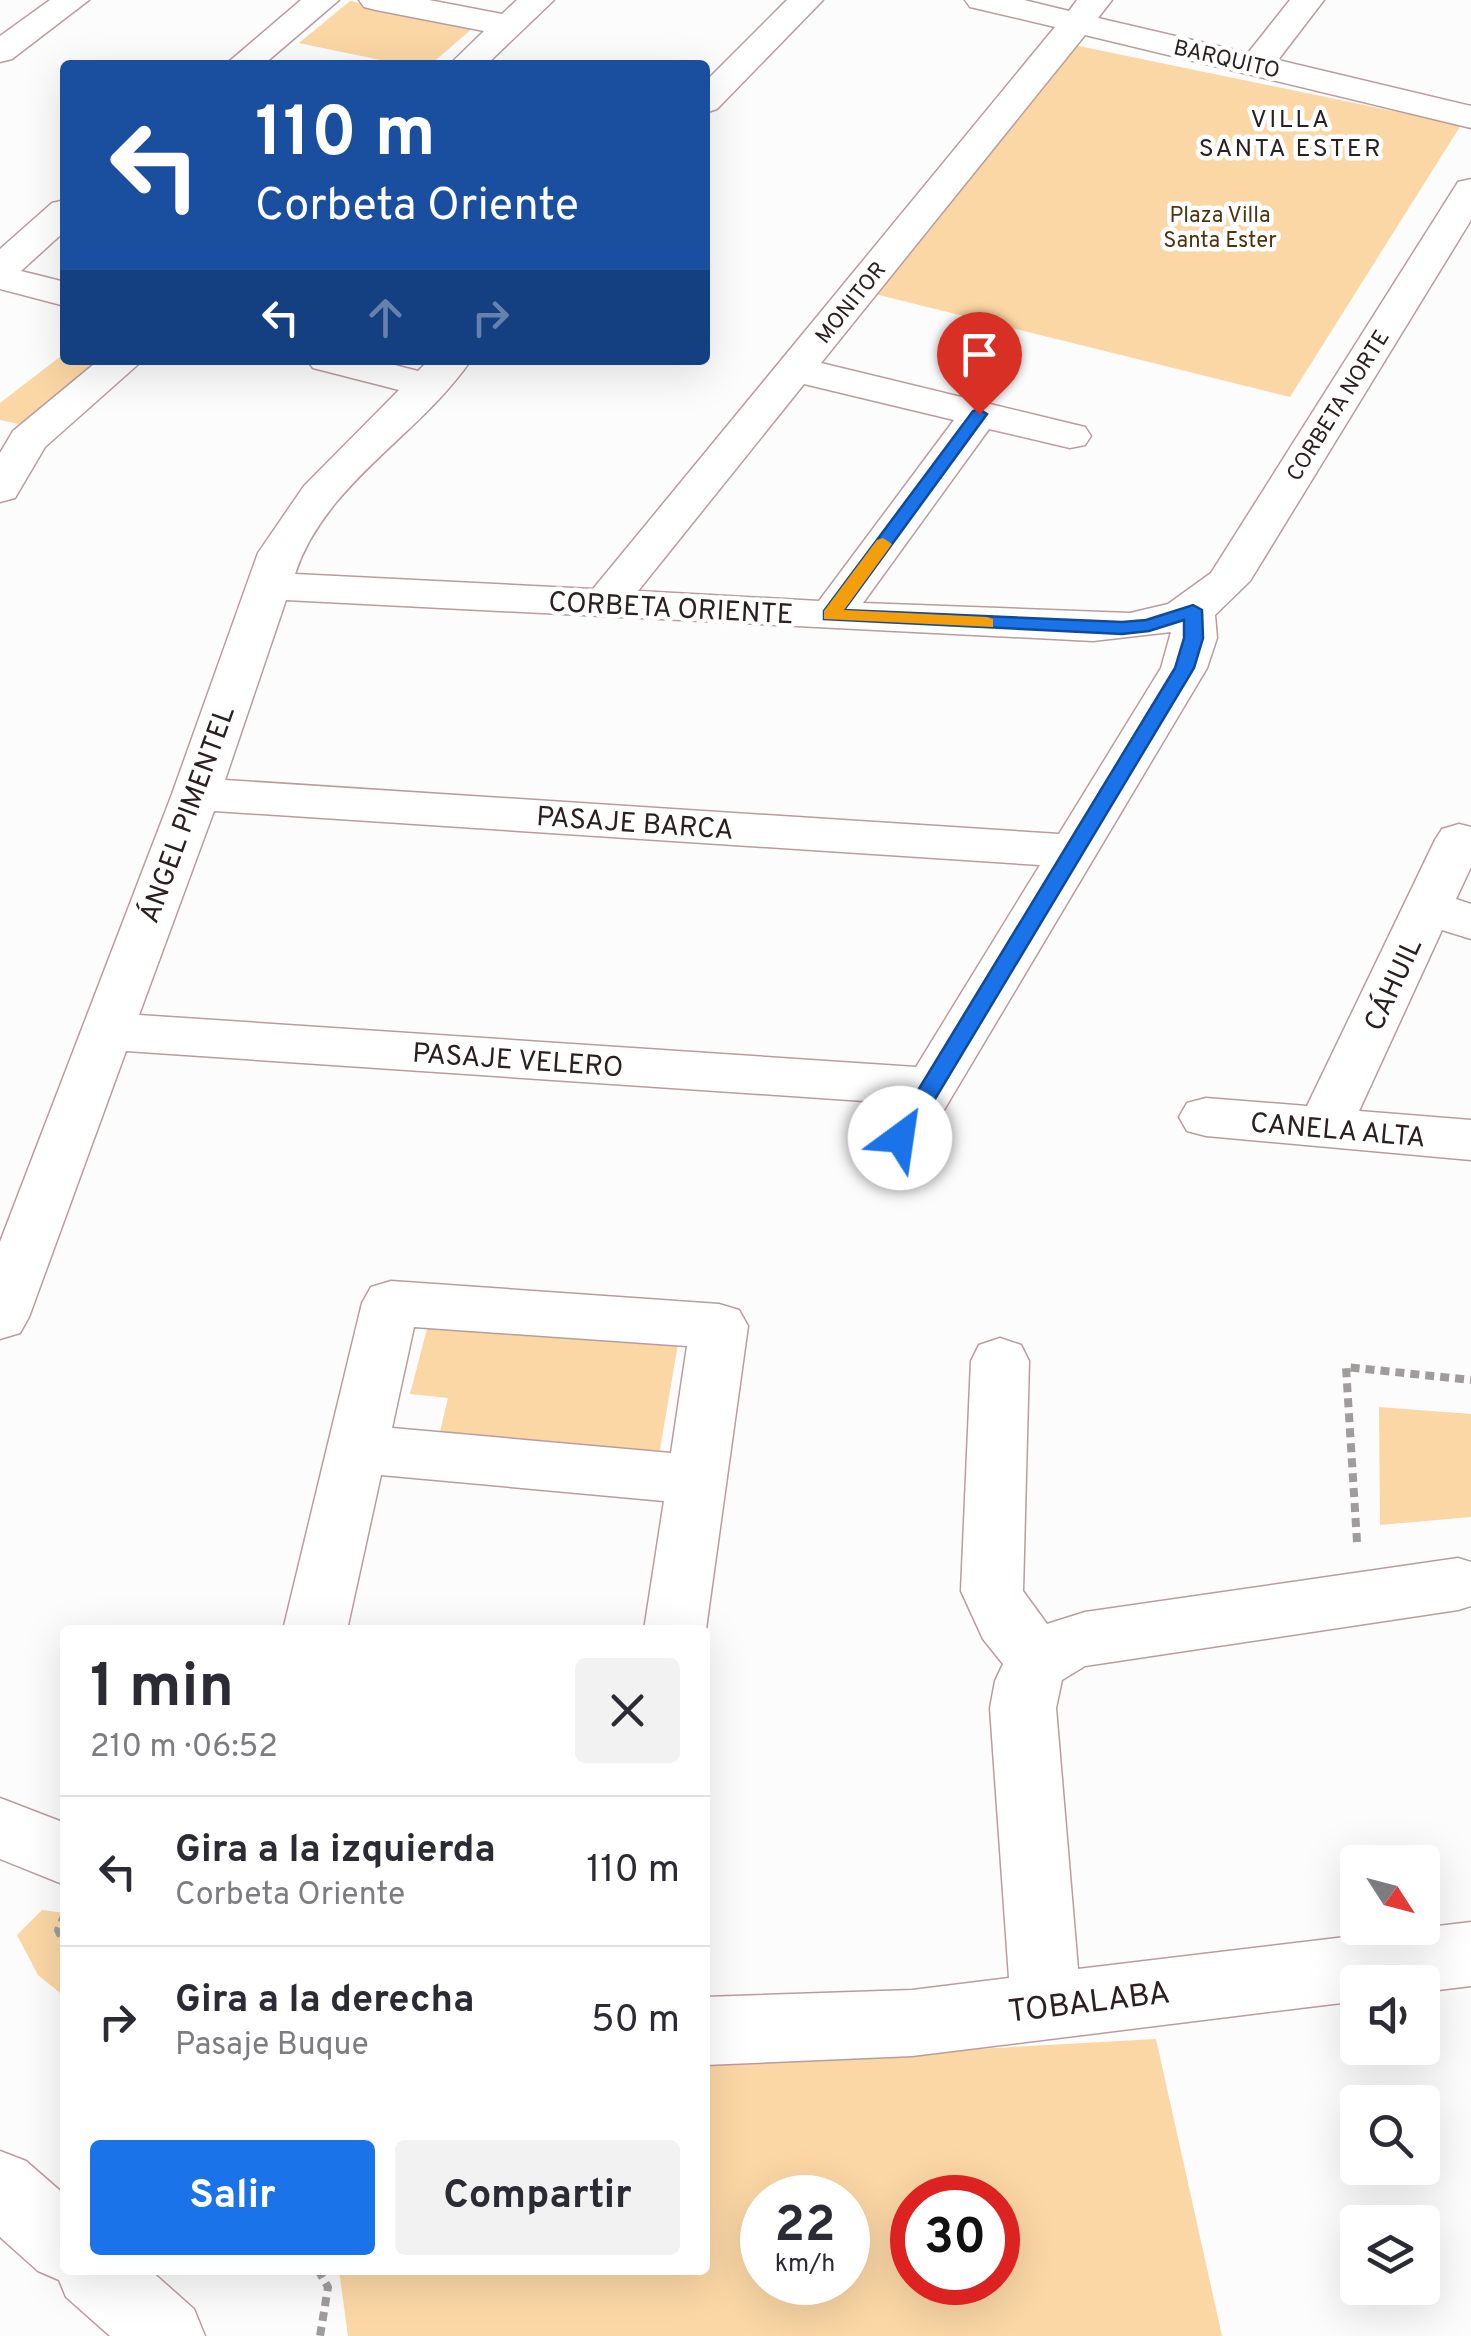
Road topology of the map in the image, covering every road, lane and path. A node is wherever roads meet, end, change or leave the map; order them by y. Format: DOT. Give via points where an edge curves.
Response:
graph roads {
  1 [pos="72,0"];
  2 [pos="322,0"];
  3 [pos="376,0"];
  4 [pos="537,0"];
  5 [pos="806,0"];
  6 [pos="982,0"];
  7 [pos="1307,0"];
  8 [pos="1085,11"];
  9 [pos="508,25"];
  10 [pos="0,52"];
  11 [pos="248,60"];
  12 [pos="471,60"];
  13 [pos="1257,65"];
  14 [pos="710,97"];
  15 [pos="1471,117"];
  16 [pos="1471,190"];
  17 [pos="60,215"];
  18 [pos="0,269"];
  19 [pos="0,278"];
  20 [pos="60,293"];
  21 [pos="116,365"];
  22 [pos="373,365"];
  23 [pos="794,370"];
  24 [pos="438,372"];
  25 [pos="979,414"];
  26 [pos="1070,436"];
  27 [pos="14,438"];
  28 [pos="0,489"];
  29 [pos="267,586"];
  30 [pos="605,603"];
  31 [pos="1193,610"];
  32 [pos="831,615"];
  33 [pos="196,794"];
  34 [pos="1460,840"];
  35 [pos="1074,851"];
  36 [pos="1449,915"];
  37 [pos="106,1031"];
  38 [pos="931,1088"];
  39 [pos="1206,1117"];
  40 [pos="1324,1127"];
  41 [pos="900,1138"];
  42 [pos="1471,1140"];
  43 [pos="0,1317"];
  44 [pos="1000,1361"];
  45 [pos="1471,1380"];
  46 [pos="357,1449"];
  47 [pos="698,1480"];
  48 [pos="1458,1584"];
  49 [pos="1361,1598"];
  50 [pos="317,1625"];
  51 [pos="677,1625"];
  52 [pos="1039,1658"];
  53 [pos="0,1828"];
  54 [pos="60,1852"];
  55 [pos="1471,1954"];
  56 [pos="1046,2006"];
  57 [pos="710,2030"];
  58 [pos="0,2187"];
  59 [pos="60,2241"];
  60 [pos="99,2275"];
  61 [pos="321,2275"];
  62 [pos="167,2336"];
  63 [pos="320,2336"];
  1 -- 10 [label="street"];
  2 -- 11 [label="street"];
  3 -- 9 [label="street"];
  4 -- 9 [label="street"];
  5 -- 14 [label="street"];
  6 -- 8 [label="street, BARQUITO"];
  7 -- 13 [label="street"];
  8 -- 13 [label="street, BARQUITO"];
  8 -- 23 [label="street, MONITOR"];
  9 -- 12 [label="street"];
  13 -- 15 [label="street, BARQUITO"];
  16 -- 31 [label="street, CORBETA NORTE" via="1228,581"];
  17 -- 18 [label="street"];
  19 -- 20 [label="street"];
  21 -- 27 [label="street"];
  22 -- 24 [label="street"];
  23 -- 25 [label="street"];
  23 -- 30 [label="street, MONITOR"];
  24 -- 29 [label="street, ÁNGEL PIMENTEL" via="319,495 280,552"];
  25 -- 26 [label="street"];
  25 -- 32 [label="street"];
  27 -- 28 [label="street"];
  29 -- 30 [label="street, CORBETA ORIENTE"];
  29 -- 33 [label="street, ÁNGEL PIMENTEL"];
  30 -- 32 [label="street, CORBETA ORIENTE"];
  31 -- 32 [label="street, CORBETA ORIENTE" via="1122,628"];
  31 -- 35 [label="street" via="1194,638 1184,668"];
  33 -- 35 [label="street, PASAJE BARCA"];
  33 -- 37 [label="street, ÁNGEL PIMENTEL"];
  34 -- 36 [label="street, CÁHUIL"];
  35 -- 38 [label="street"];
  36 -- 40 [label="street, CÁHUIL"];
  37 -- 38 [label="street, PASAJE VELERO"];
  37 -- 43 [label="street, ÁNGEL PIMENTEL"];
  38 -- 41 [label="street"];
  39 -- 40 [label="street, CANELA ALTA"];
  40 -- 42 [label="street, CANELA ALTA"];
  44 -- 52 [label="street" via="992,1590 1016,1637"];
  45 -- 49 [label="path" via="1346,1367"];
  46 -- 47 [label="street"];
  46 -- 47 [label="street" via="391,1303 718,1326"];
  46 -- 50 [label="street"];
  47 -- 51 [label="street"];
  48 -- 49 [label="street"];
  49 -- 52 [label="street" via="1086,1639"];
  52 -- 56 [label="street" via="1028,1673 1023,1708"];
  53 -- 54 [label="street"];
  55 -- 56 [label="street, TOBALABA"];
  56 -- 57 [label="street, TOBALABA" via="912,2023"];
  58 -- 59 [label="street"];
  60 -- 62 [label="street"];
  61 -- 63 [label="path" via="328,2286"];
}
